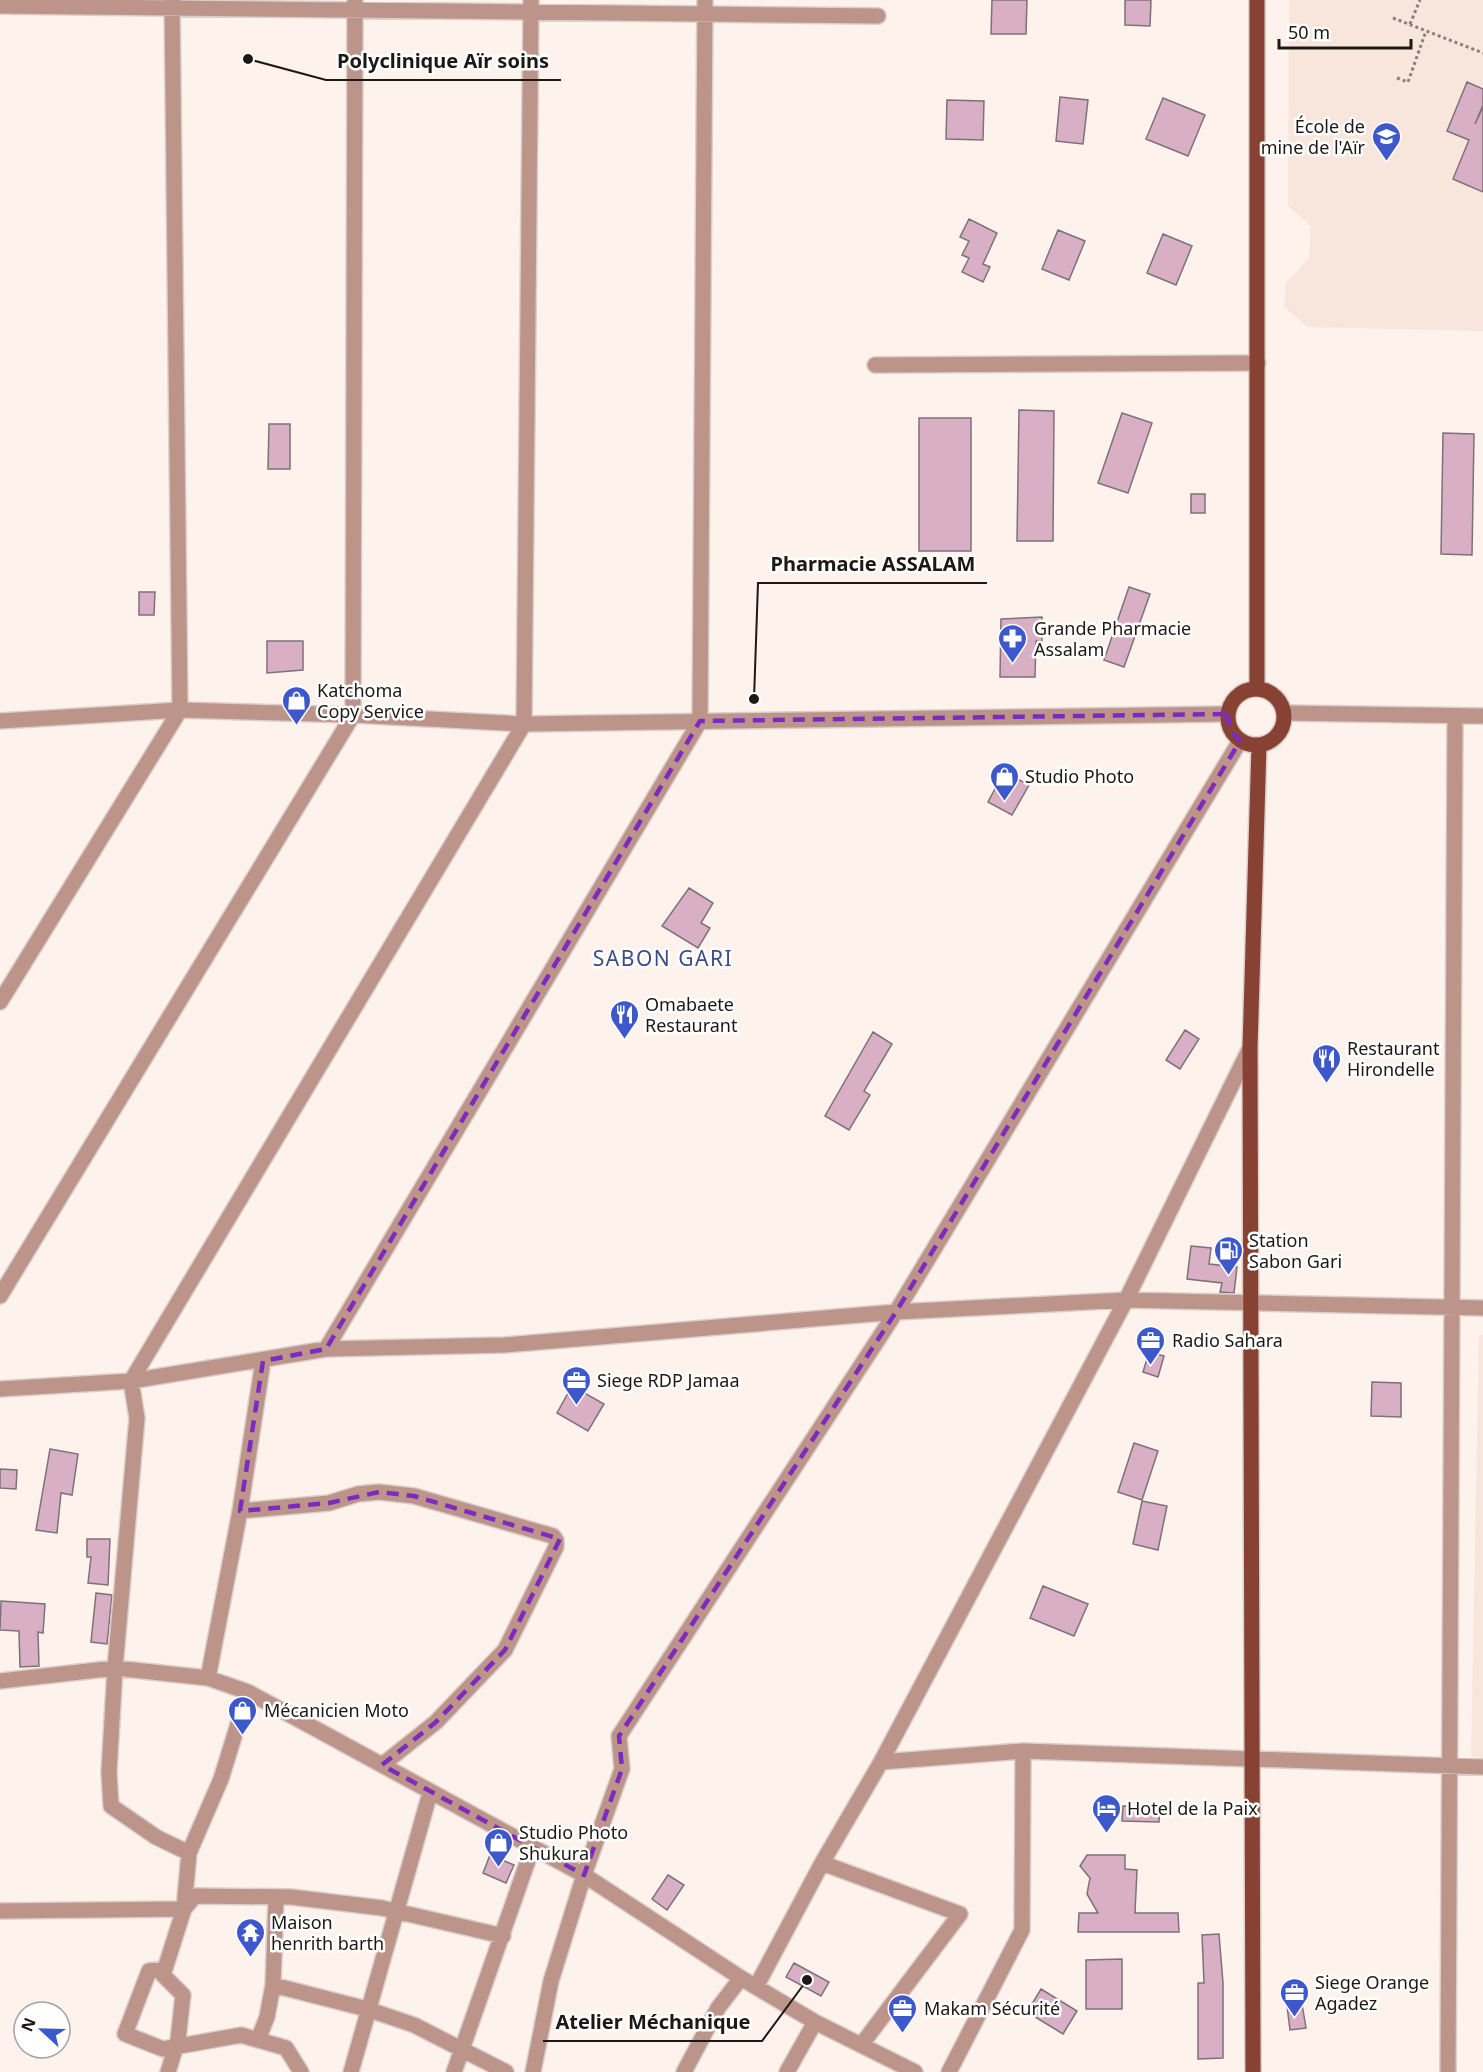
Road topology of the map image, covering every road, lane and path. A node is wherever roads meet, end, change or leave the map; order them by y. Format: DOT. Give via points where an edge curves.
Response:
graph roads {
  1 [pos="1257,0"];
  2 [pos="1420,0"];
  3 [pos="172,4"];
  4 [pos="355,5"];
  5 [pos="0,6"];
  6 [pos="531,6"];
  7 [pos="705,7"];
  8 [pos="878,16"];
  9 [pos="1393,18"];
  10 [pos="1410,24"];
  11 [pos="1426,31"];
  12 [pos="1483,53"];
  13 [pos="1397,78"];
  14 [pos="1258,363"];
  15 [pos="874,365"];
  16 [pos="1257,688"];
  17 [pos="180,710"];
  18 [pos="1284,713"];
  19 [pos="1227,714"];
  20 [pos="353,715"];
  21 [pos="1483,716"];
  22 [pos="1455,717"];
  23 [pos="0,721"];
  24 [pos="700,721"];
  25 [pos="524,724"];
  26 [pos="1240,741"];
  27 [pos="1259,745"];
  28 [pos="0,1002"];
  29 [pos="1250,1048"];
  30 [pos="0,1296"];
  31 [pos="1126,1300"];
  32 [pos="1251,1304"];
  33 [pos="1483,1308"];
  34 [pos="1450,1309"];
  35 [pos="896,1312"];
  36 [pos="326,1349"];
  37 [pos="263,1361"];
  38 [pos="131,1381"];
  39 [pos="0,1389"];
  40 [pos="240,1511"];
  41 [pos="115,1668"];
  42 [pos="208,1678"];
  43 [pos="0,1681"];
  44 [pos="248,1692"];
  45 [pos="1023,1751"];
  46 [pos="1253,1757"];
  47 [pos="880,1761"];
  48 [pos="1449,1765"];
  49 [pos="382,1766"];
  50 [pos="1483,1767"];
  51 [pos="430,1793"];
  52 [pos="532,1849"];
  53 [pos="189,1853"];
  54 [pos="822,1863"];
  55 [pos="584,1875"];
  56 [pos="276,1898"];
  57 [pos="184,1909"];
  58 [pos="0,1911"];
  59 [pos="396,1911"];
  60 [pos="503,1936"];
  61 [pos="165,1969"];
  62 [pos="741,1978"];
  63 [pos="273,1985"];
  64 [pos="756,1987"];
  65 [pos="367,2009"];
  66 [pos="815,2022"];
  67 [pos="258,2040"];
  68 [pos="862,2044"];
  69 [pos="176,2048"];
  70 [pos="462,2050"];
  71 [pos="168,2072"];
  72 [pos="301,2072"];
  73 [pos="351,2072"];
  74 [pos="454,2072"];
  75 [pos="506,2072"];
  76 [pos="533,2072"];
  77 [pos="684,2072"];
  78 [pos="788,2072"];
  79 [pos="915,2072"];
  80 [pos="949,2072"];
  81 [pos="1253,2072"];
  82 [pos="1448,2072"];
  1 -- 14 [label="main road"];
  2 -- 10 [label="path"];
  3 -- 4 [label="street"];
  3 -- 5 [label="street"];
  3 -- 17 [label="street"];
  4 -- 6 [label="street"];
  4 -- 20 [label="street"];
  6 -- 7 [label="street"];
  6 -- 25 [label="street"];
  7 -- 8 [label="street"];
  7 -- 24 [label="street"];
  9 -- 10 [label="path"];
  10 -- 11 [label="path"];
  11 -- 12 [label="path"];
  11 -- 13 [label="path" via="1408,82"];
  14 -- 15 [label="street"];
  14 -- 16 [label="main road"];
  16 -- 18 [label="main road" via="1272,693"];
  16 -- 19 [label="main road" via="1234,698"];
  17 -- 20 [label="street"];
  17 -- 23 [label="street"];
  17 -- 28 [label="street"];
  18 -- 22 [label="street"];
  18 -- 27 [label="main road" via="1281,731"];
  19 -- 24 [label="street"];
  19 -- 26 [label="main road" via="1230,729"];
  20 -- 25 [label="street"];
  20 -- 30 [label="street"];
  21 -- 22 [label="street"];
  22 -- 34 [label="street"];
  24 -- 25 [label="street"];
  24 -- 36 [label="street"];
  25 -- 38 [label="street"];
  26 -- 27 [label="main road"];
  26 -- 35 [label="street"];
  27 -- 29 [label="main road"];
  29 -- 31 [label="street"];
  29 -- 32 [label="main road"];
  31 -- 32 [label="street"];
  31 -- 35 [label="street"];
  31 -- 47 [label="street"];
  32 -- 34 [label="street"];
  32 -- 46 [label="main road"];
  33 -- 34 [label="street"];
  34 -- 48 [label="street"];
  35 -- 36 [label="street" via="505,1345"];
  35 -- 55 [label="street" via="619,1736 622,1769"];
  36 -- 37 [label="street"];
  37 -- 38 [label="street"];
  37 -- 40 [label="street"];
  38 -- 39 [label="street"];
  38 -- 41 [label="street" via="137,1418"];
  40 -- 42 [label="street"];
  40 -- 49 [label="street" via="328,1503 379,1492 414,1496 556,1540 505,1650 436,1722"];
  41 -- 42 [label="street"];
  41 -- 43 [label="street"];
  41 -- 53 [label="street" via="111,1806 156,1837"];
  42 -- 44 [label="street"];
  44 -- 49 [label="street"];
  44 -- 53 [label="street" via="221,1779"];
  45 -- 46 [label="street"];
  45 -- 47 [label="street"];
  45 -- 80 [label="street" via="1022,1930"];
  46 -- 48 [label="street"];
  46 -- 81 [label="main road"];
  47 -- 54 [label="street"];
  48 -- 50 [label="street"];
  48 -- 82 [label="street"];
  49 -- 51 [label="street"];
  51 -- 52 [label="street"];
  51 -- 59 [label="street"];
  52 -- 55 [label="street"];
  52 -- 60 [label="street"];
  53 -- 57 [label="street"];
  54 -- 64 [label="street"];
  54 -- 68 [label="street" via="960,1914"];
  55 -- 62 [label="street"];
  55 -- 76 [label="street" via="551,1981"];
  56 -- 57 [label="street" via="195,1896"];
  56 -- 59 [label="street"];
  56 -- 63 [label="street"];
  57 -- 58 [label="street"];
  57 -- 61 [label="street"];
  59 -- 60 [label="street"];
  59 -- 65 [label="street"];
  60 -- 70 [label="street"];
  61 -- 69 [label="street" via="163,1975 183,1995"];
  61 -- 69 [label="street" via="149,1971 125,2034 163,2049"];
  62 -- 64 [label="street"];
  62 -- 77 [label="street" via="718,2008"];
  63 -- 65 [label="street"];
  63 -- 67 [label="street"];
  64 -- 66 [label="street"];
  65 -- 70 [label="street" via="414,2025"];
  65 -- 73 [label="street"];
  66 -- 68 [label="street"];
  66 -- 78 [label="street"];
  67 -- 69 [label="street" via="241,2035"];
  67 -- 72 [label="street" via="286,2048"];
  68 -- 79 [label="street"];
  69 -- 71 [label="street"];
  70 -- 74 [label="street"];
  70 -- 75 [label="street"];
}
